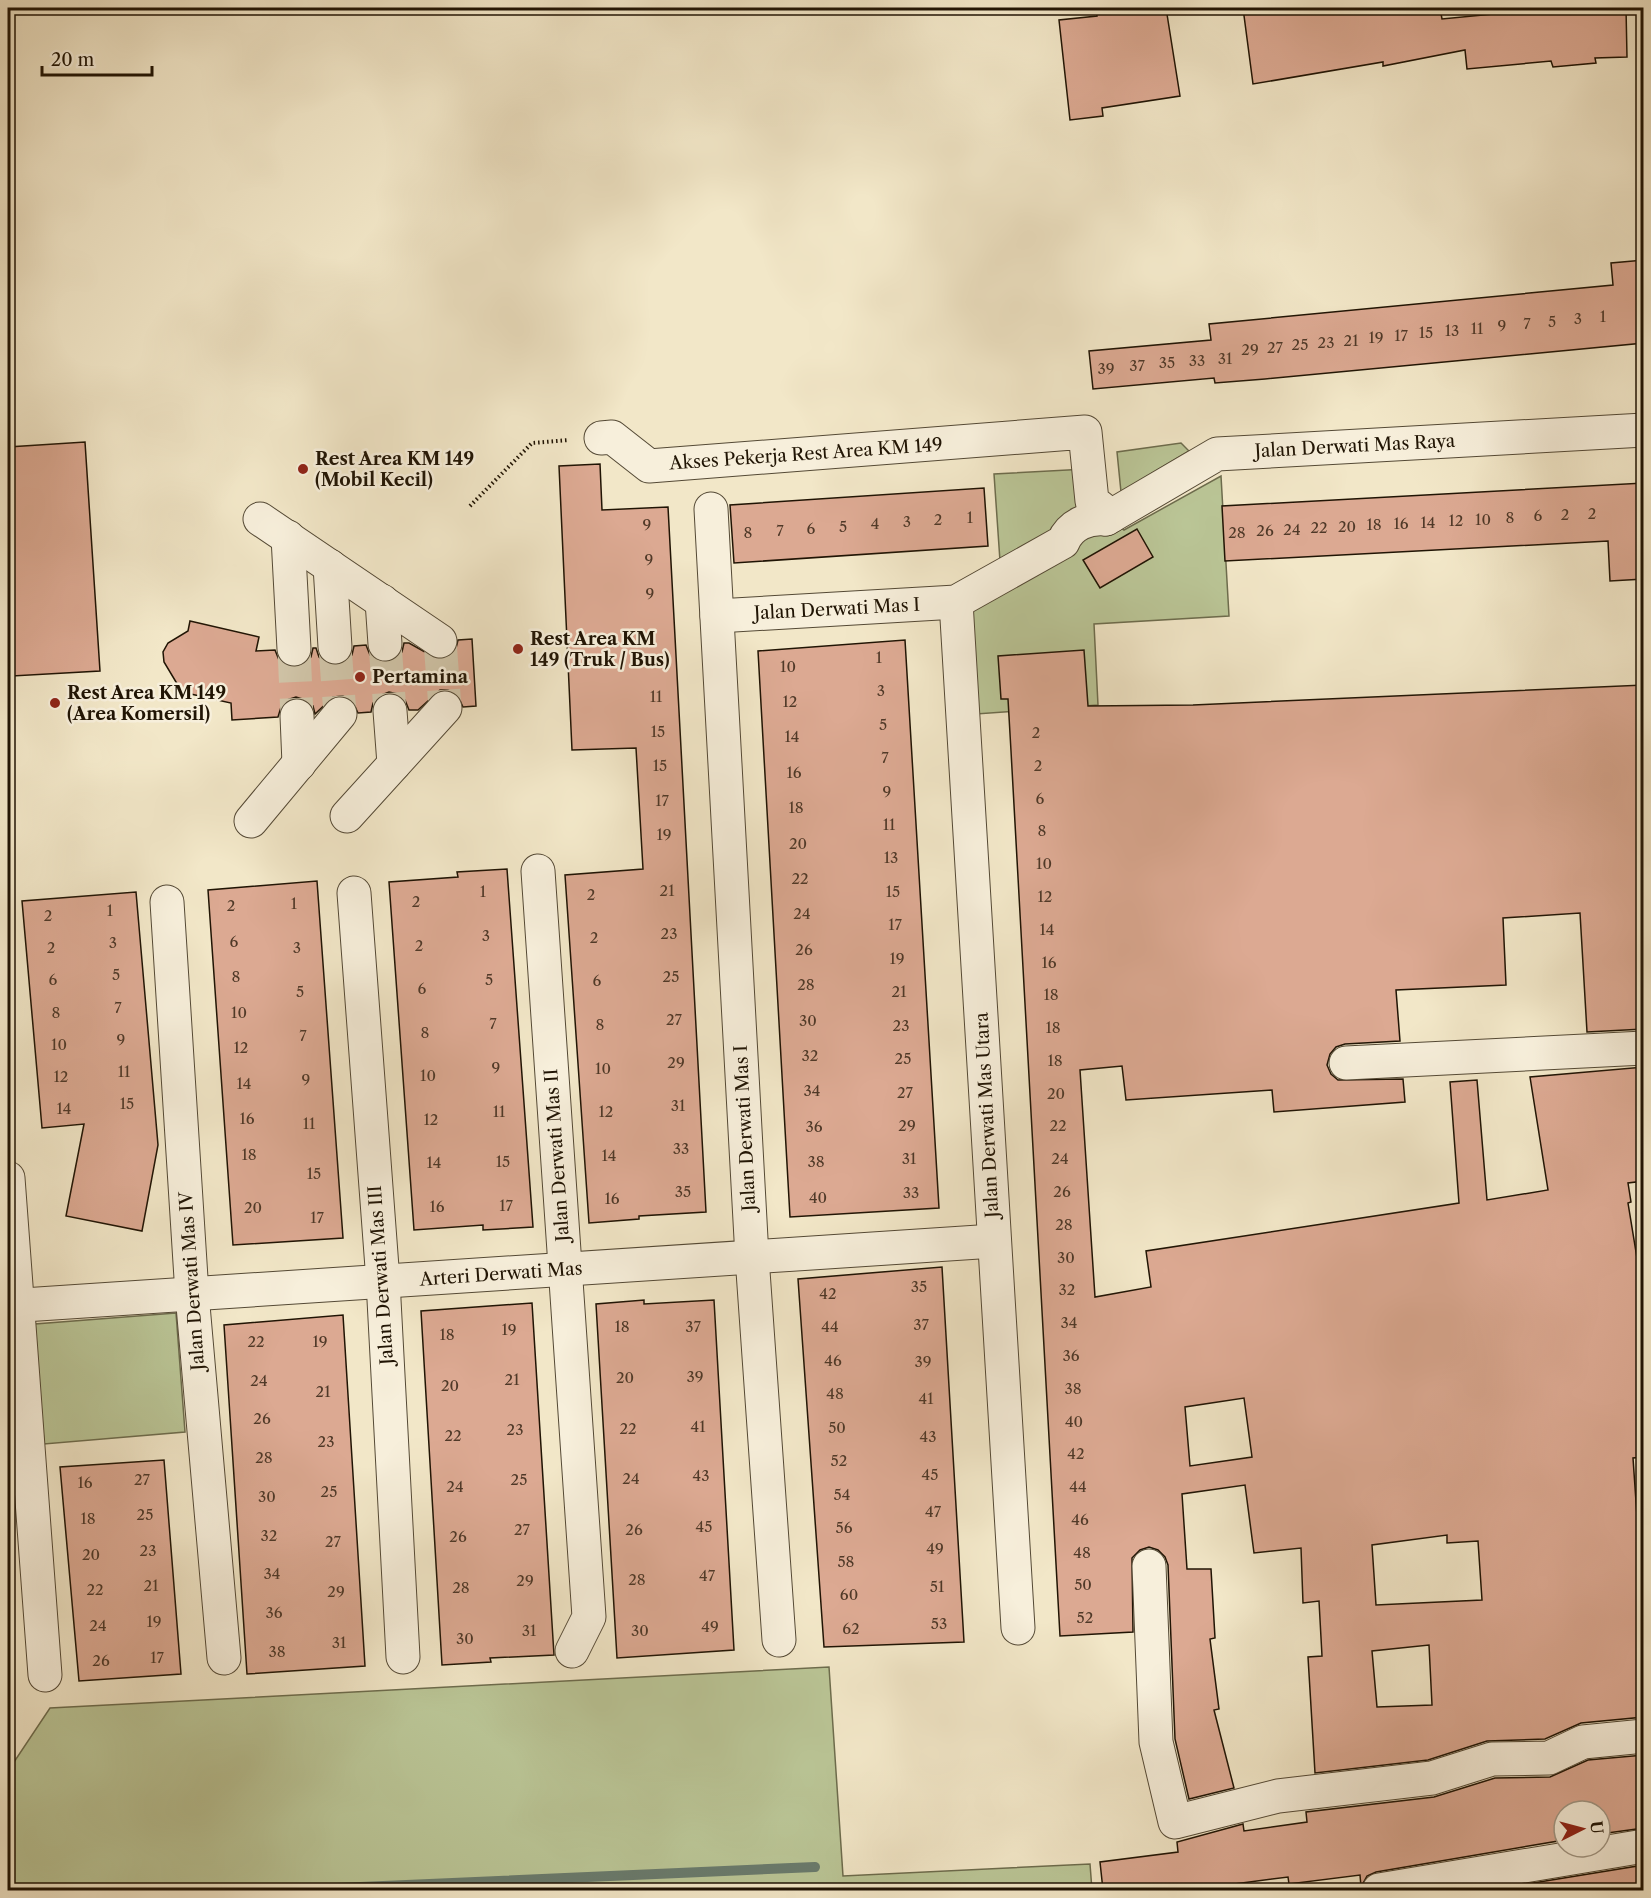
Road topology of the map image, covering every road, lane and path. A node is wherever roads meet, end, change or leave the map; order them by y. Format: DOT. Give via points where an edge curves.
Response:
graph roads {
  1 [pos="1636,428"];
  2 [pos="601,438"];
  3 [pos="1151,493"];
  4 [pos="470,506"];
  5 [pos="711,509"];
  6 [pos="1108,517"];
  7 [pos="260,519"];
  8 [pos="288,537"];
  9 [pos="1056,546"];
  10 [pos="330,566"];
  11 [pos="381,601"];
  12 [pos="956,602"];
  13 [pos="717,616"];
  14 [pos="440,641"];
  15 [pos="385,644"];
  16 [pos="335,647"];
  17 [pos="294,649"];
  18 [pos="446,708"];
  19 [pos="390,711"];
  20 [pos="340,714"];
  21 [pos="297,716"];
  22 [pos="299,764"];
  23 [pos="394,764"];
  24 [pos="346,816"];
  25 [pos="251,821"];
  26 [pos="538,871"];
  27 [pos="354,893"];
  28 [pos="167,903"];
  29 [pos="1644,1048"];
  30 [pos="1346,1063"];
  31 [pos="8,1178"];
  32 [pos="994,1241"];
  33 [pos="752,1257"];
  34 [pos="564,1269"];
  35 [pos="383,1281"];
  36 [pos="192,1294"];
  37 [pos="12,1306"];
  38 [pos="1149,1566"];
  39 [pos="1018,1628"];
  40 [pos="779,1640"];
  41 [pos="572,1651"];
  42 [pos="403,1657"];
  43 [pos="224,1658"];
  44 [pos="45,1675"];
  45 [pos="1644,1736"];
  46 [pos="1644,1846"];
  47 [pos="1379,1890"];
  1 -- 3 [label="street, Jalan Derwati Mas Raya" via="1217,454"];
  2 -- 4 [label="path" via="532,443"];
  2 -- 6 [label="street, Akses Pekerja Rest Area KM 149" via="612,437 649,466 1085,432 1092,501"];
  3 -- 6 [label="street, Jalan Derwati Mas Raya"];
  3 -- 9 [label="street" via="1146,513 1072,555"];
  5 -- 13 [label="street, Jalan Derwati Mas I"];
  6 -- 9 [label="street, Jalan Derwati Mas Raya" via="1100,531 1075,544"];
  7 -- 8 [label="street"];
  8 -- 10 [label="street"];
  8 -- 17 [label="street"];
  9 -- 12 [label="street, Jalan Derwati Mas Raya"];
  10 -- 11 [label="street"];
  10 -- 16 [label="street"];
  11 -- 14 [label="street"];
  11 -- 15 [label="street"];
  12 -- 13 [label="street, Jalan Derwati Mas I"];
  12 -- 32 [label="street, Jalan Derwati Mas Utara"];
  13 -- 33 [label="street, Jalan Derwati Mas I"];
  18 -- 23 [label="street"];
  19 -- 23 [label="street"];
  20 -- 22 [label="street"];
  21 -- 22 [label="street"];
  22 -- 25 [label="street"];
  23 -- 24 [label="street"];
  26 -- 34 [label="street, Jalan Derwati Mas II"];
  27 -- 35 [label="street, Jalan Derwati Mas III"];
  28 -- 36 [label="street, Jalan Derwati Mas IV"];
  29 -- 30 [label="street"];
  31 -- 37 [label="street"];
  32 -- 33 [label="street, Arteri Derwati Mas"];
  32 -- 39 [label="street, Jalan Derwati Mas Utara"];
  33 -- 34 [label="street, Arteri Derwati Mas"];
  33 -- 40 [label="street, Jalan Derwati Mas I"];
  34 -- 35 [label="street, Arteri Derwati Mas"];
  34 -- 41 [label="street, Jalan Derwati Mas II" via="589,1617"];
  35 -- 36 [label="street, Arteri Derwati Mas"];
  35 -- 42 [label="street, Jalan Derwati Mas III"];
  36 -- 37 [label="street, Arteri Derwati Mas"];
  36 -- 43 [label="street, Jalan Derwati Mas IV"];
  37 -- 44 [label="street"];
  38 -- 45 [label="street" via="1156,1742 1175,1822 1278,1797 1432,1778 1492,1760 1549,1758 1583,1742"];
  46 -- 47 [label="street"];
}
